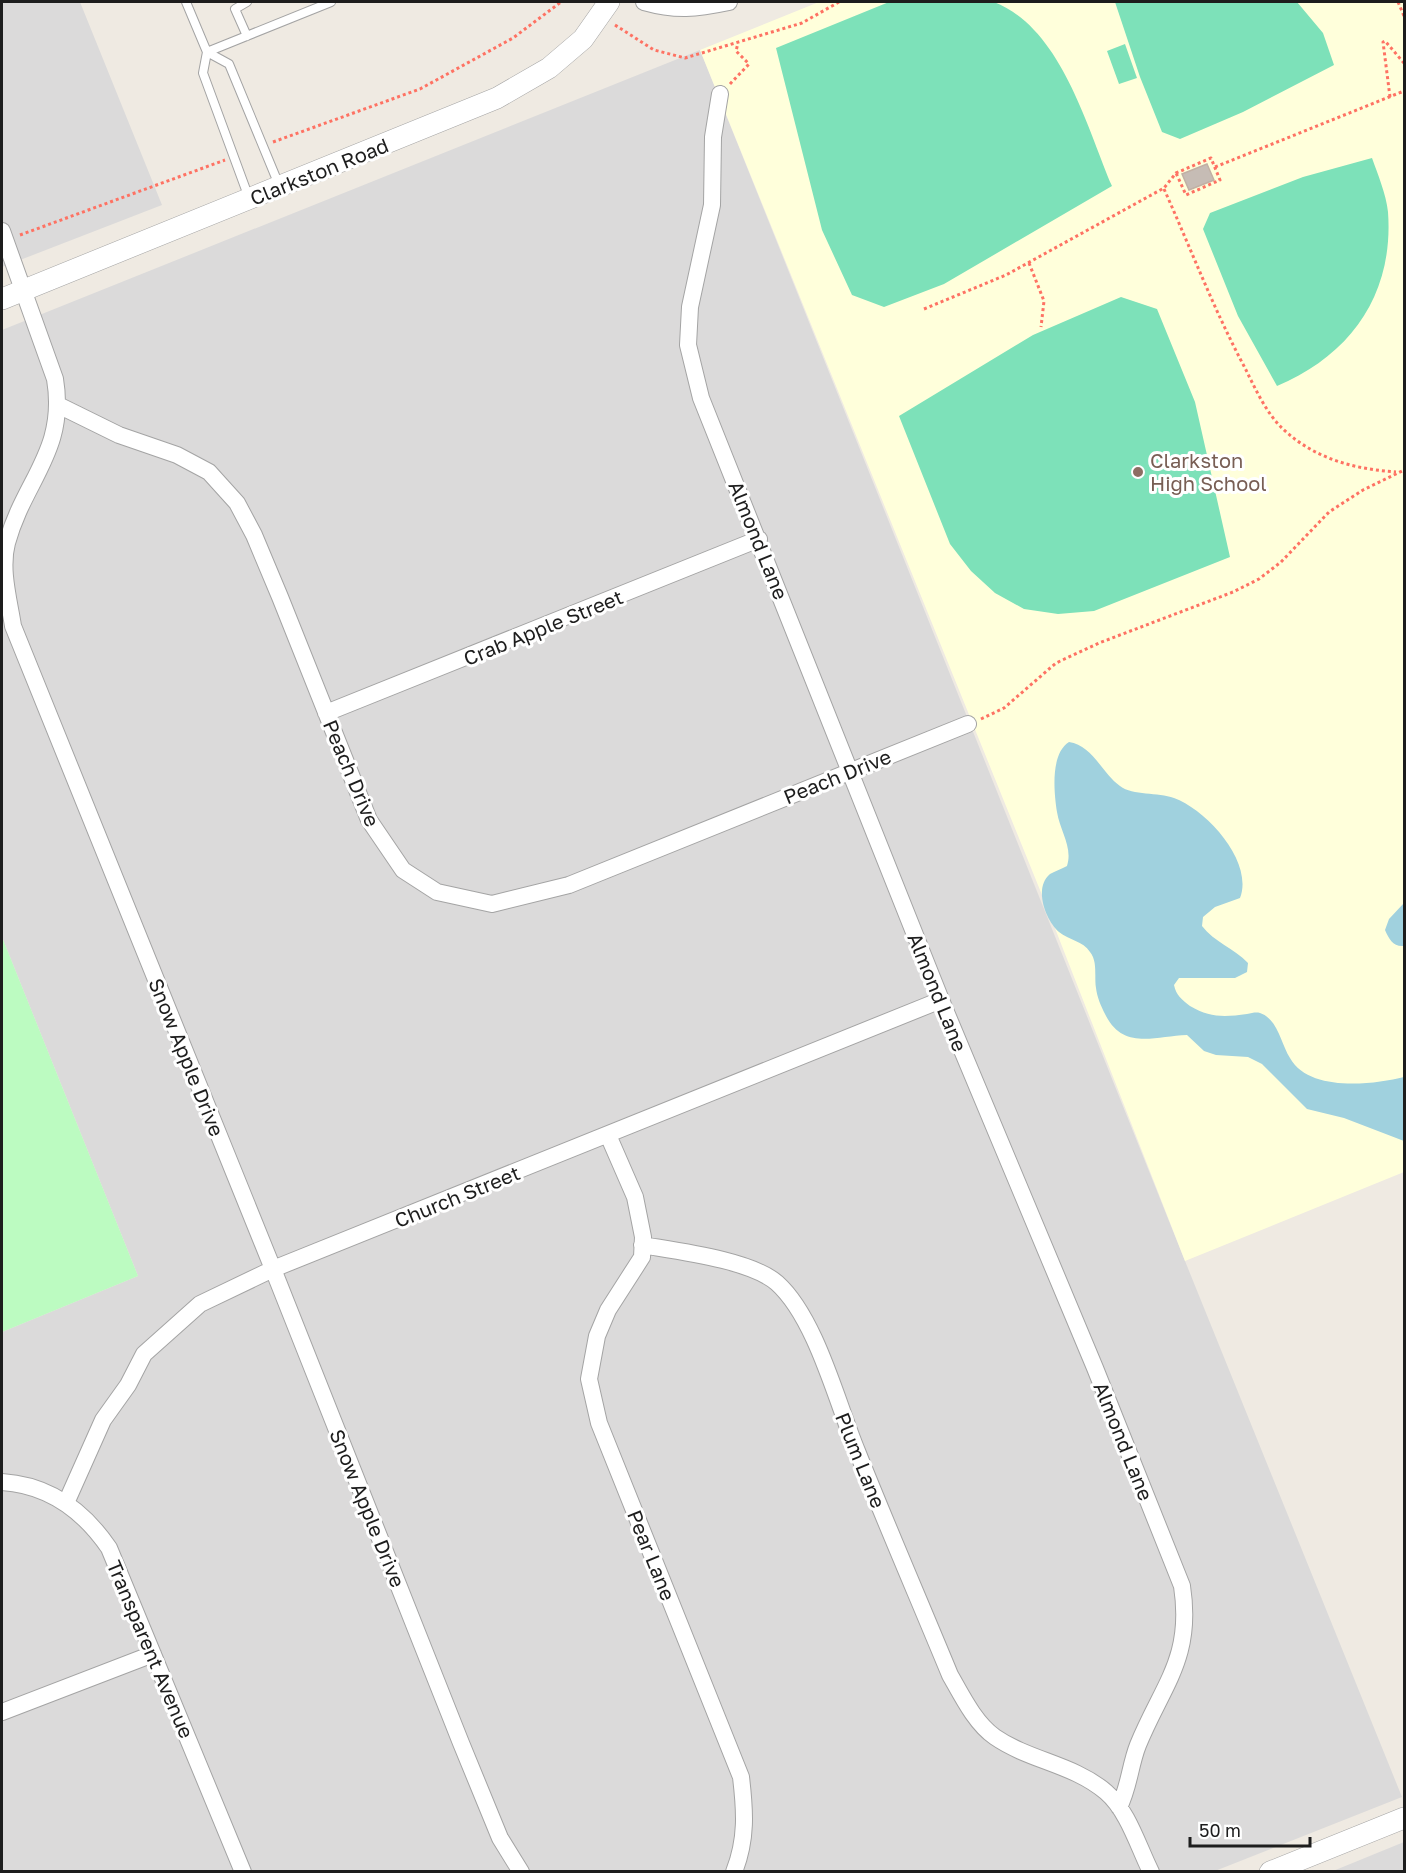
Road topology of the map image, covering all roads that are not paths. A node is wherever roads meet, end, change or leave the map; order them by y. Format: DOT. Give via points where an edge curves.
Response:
graph roads {
  1 [pos="186,2"];
  2 [pos="248,2"];
  3 [pos="331,2"];
  4 [pos="609,2"];
  5 [pos="644,2"];
  6 [pos="729,2"];
  7 [pos="247,36"];
  8 [pos="207,52"];
  9 [pos="720,94"];
  10 [pos="280,188"];
  11 [pos="250,200"];
  12 [pos="3,236"];
  13 [pos="21,291"];
  14 [pos="2,299"];
  15 [pos="58,405"];
  16 [pos="759,539"];
  17 [pos="326,712"];
  18 [pos="968,724"];
  19 [pos="851,770"];
  20 [pos="941,1000"];
  21 [pos="608,1135"];
  22 [pos="642,1245"];
  23 [pos="273,1269"];
  24 [pos="2,1482"];
  25 [pos="66,1503"];
  26 [pos="153,1654"];
  27 [pos="2,1712"];
  28 [pos="1119,1807"];
  29 [pos="1404,1818"];
  30 [pos="243,1872"];
  31 [pos="521,1872"];
  32 [pos="734,1872"];
  33 [pos="1150,1872"];
  34 [pos="1270,1872"];
  1 -- 8 [label="lane"];
  2 -- 7 [label="lane" via="236,9"];
  3 -- 7 [label="lane"];
  4 -- 10 [label="street, Clarkston Road" via="583,39 549,68 497,98"];
  5 -- 6 [label="street" via="665,8 696,9"];
  7 -- 8 [label="lane"];
  8 -- 10 [label="lane" via="229,64"];
  8 -- 11 [label="lane" via="203,73"];
  9 -- 16 [label="street, Almond Lane" via="713,138 712,205 690,307 688,345 701,398"];
  10 -- 11 [label="street, Clarkston Road"];
  11 -- 13 [label="street, Clarkston Road"];
  12 -- 13 [label="street, Snow Apple Drive"];
  13 -- 14 [label="street, Clarkston Road"];
  13 -- 15 [label="street, Snow Apple Drive" via="55,379"];
  15 -- 17 [label="street, Peach Drive" via="209,472 237,503 254,535"];
  15 -- 23 [label="street, Snow Apple Drive" via="57,428 50,448 6,545 13,626"];
  16 -- 17 [label="street, Crab Apple Street"];
  16 -- 19 [label="street, Almond Lane"];
  17 -- 19 [label="street, Peach Drive" via="369,820 403,870 437,892 492,904 569,885"];
  18 -- 19 [label="street, Peach Drive"];
  19 -- 20 [label="street, Almond Lane"];
  20 -- 21 [label="street, Church Street"];
  20 -- 28 [label="street, Almond Lane" via="1182,1586 1185,1611 1180,1652 1138,1745"];
  21 -- 22 [label="street" via="634,1197"];
  21 -- 23 [label="street, Church Street"];
  22 -- 28 [label="street, Plum Lane" via="753,1269 785,1291 814,1340 950,1675 969,1708 994,1737 1082,1776 1107,1792"];
  22 -- 32 [label="street, Pear Lane" via="642,1257 608,1310 597,1336 589,1379 599,1423 741,1777 745,1837"];
  23 -- 25 [label="street, Church Street" via="200,1304 144,1354 103,1420"];
  23 -- 31 [label="street, Snow Apple Drive" via="461,1743 501,1838"];
  24 -- 25 [label="street, Transparent Avenue" via="45,1491"];
  25 -- 26 [label="street, Transparent Avenue" via="95,1527 109,1548"];
  26 -- 27 [label="street"];
  26 -- 30 [label="street, Transparent Avenue"];
  28 -- 33 [label="street"];
  29 -- 34 [label="street"];
}
